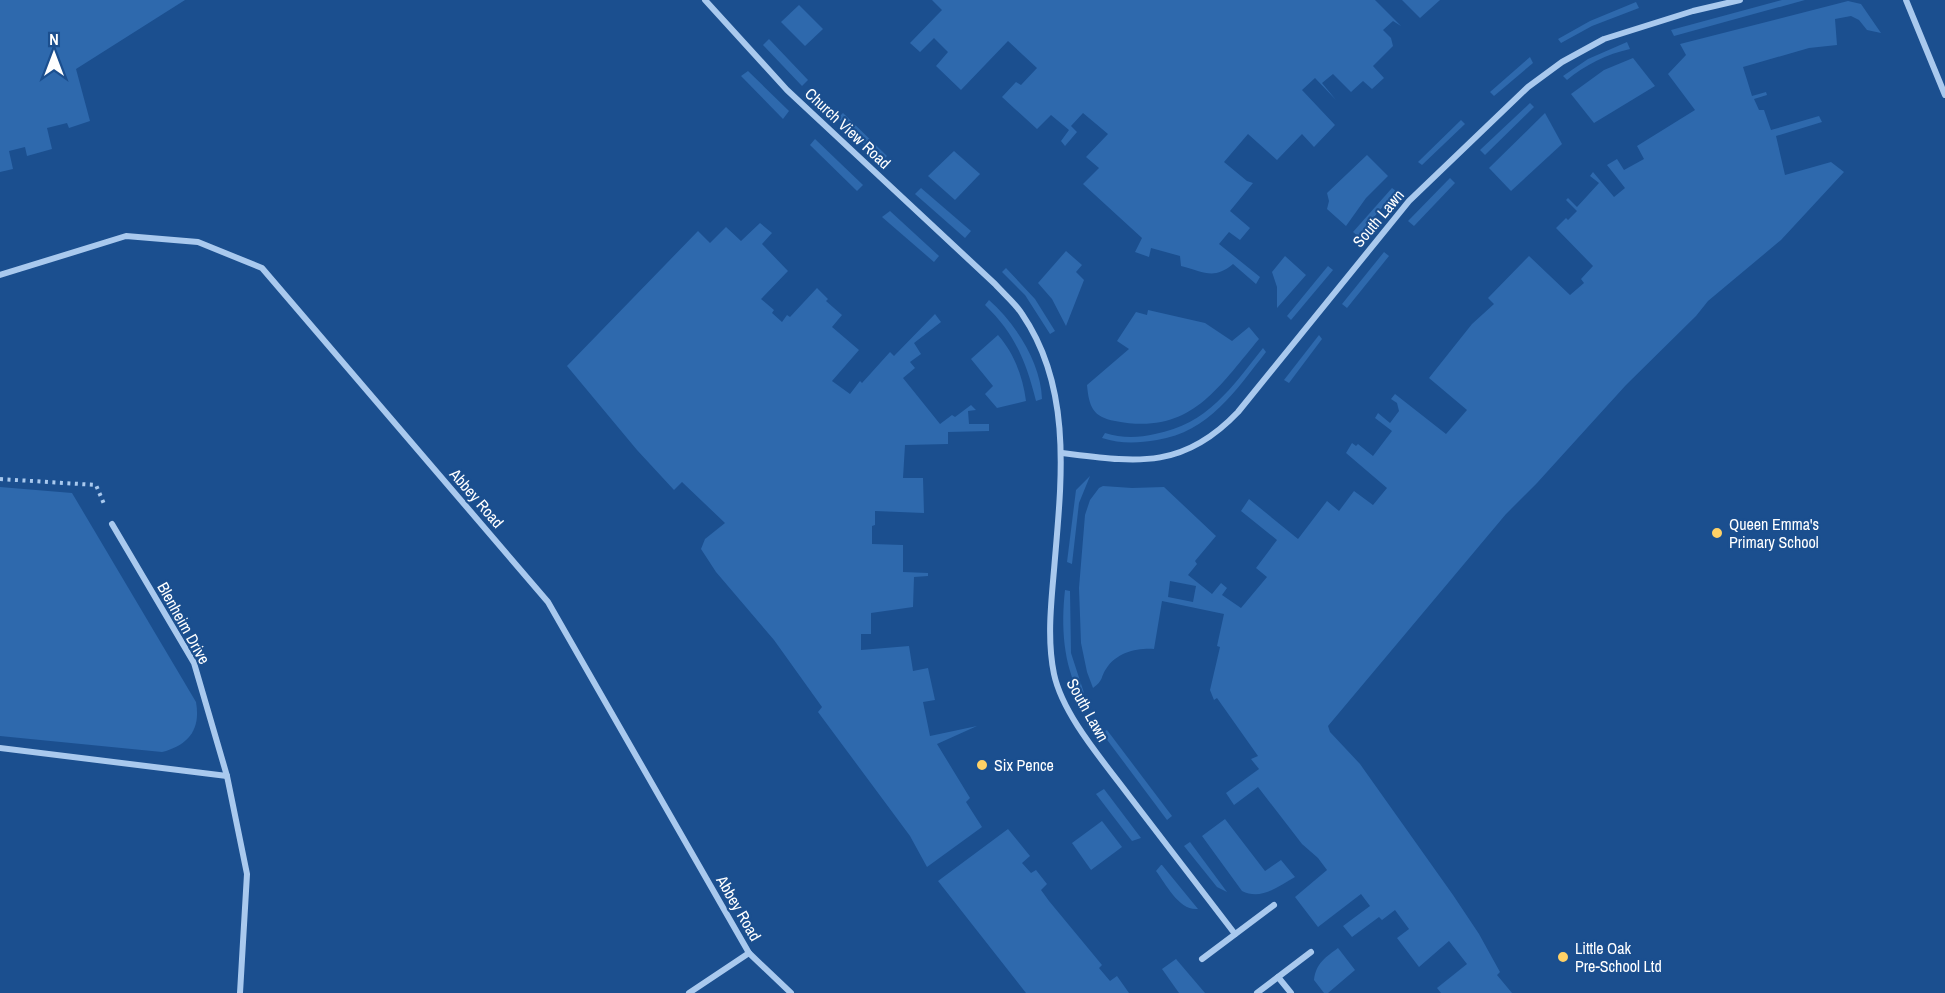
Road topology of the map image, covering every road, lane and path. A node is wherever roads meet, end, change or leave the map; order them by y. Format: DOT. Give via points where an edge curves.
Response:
graph roads {
  1 [pos="705,0"];
  2 [pos="1740,0"];
  3 [pos="1906,0"];
  4 [pos="1945,95"];
  5 [pos="978,270"];
  6 [pos="0,275"];
  7 [pos="1062,453"];
  8 [pos="0,479"];
  9 [pos="112,524"];
  10 [pos="0,748"];
  11 [pos="227,776"];
  12 [pos="1274,905"];
  13 [pos="1235,934"];
  14 [pos="1311,952"];
  15 [pos="749,953"];
  16 [pos="1202,959"];
  17 [pos="1278,977"];
  18 [pos="240,993"];
  19 [pos="689,993"];
  20 [pos="791,993"];
  21 [pos="1257,993"];
  22 [pos="1291,993"];
  1 -- 5 [label="street, Church View Road" via="787,90"];
  2 -- 7 [label="street, South Lawn" via="1604,39 1528,87 1409,201 1238,412 1210,438 1178,454 1139,460"];
  3 -- 4 [label="street"];
  5 -- 7 [label="street, South Lawn" via="1015,305 1036,338 1056,396"];
  6 -- 15 [label="street, Abbey Road" via="126,236 198,242 262,268 548,602"];
  7 -- 13 [label="street, South Lawn" via="1050,645 1057,682 1085,737"];
  8 -- 9 [label="path" via="96,485"];
  9 -- 11 [label="street, Blenheim Drive" via="194,663"];
  10 -- 11 [label="street"];
  11 -- 18 [label="street, Blenheim Drive" via="247,874"];
  12 -- 13 [label="street"];
  13 -- 16 [label="street"];
  14 -- 17 [label="street"];
  15 -- 19 [label="street"];
  15 -- 20 [label="street, Abbey Road"];
  17 -- 21 [label="street"];
  17 -- 22 [label="street"];
}
